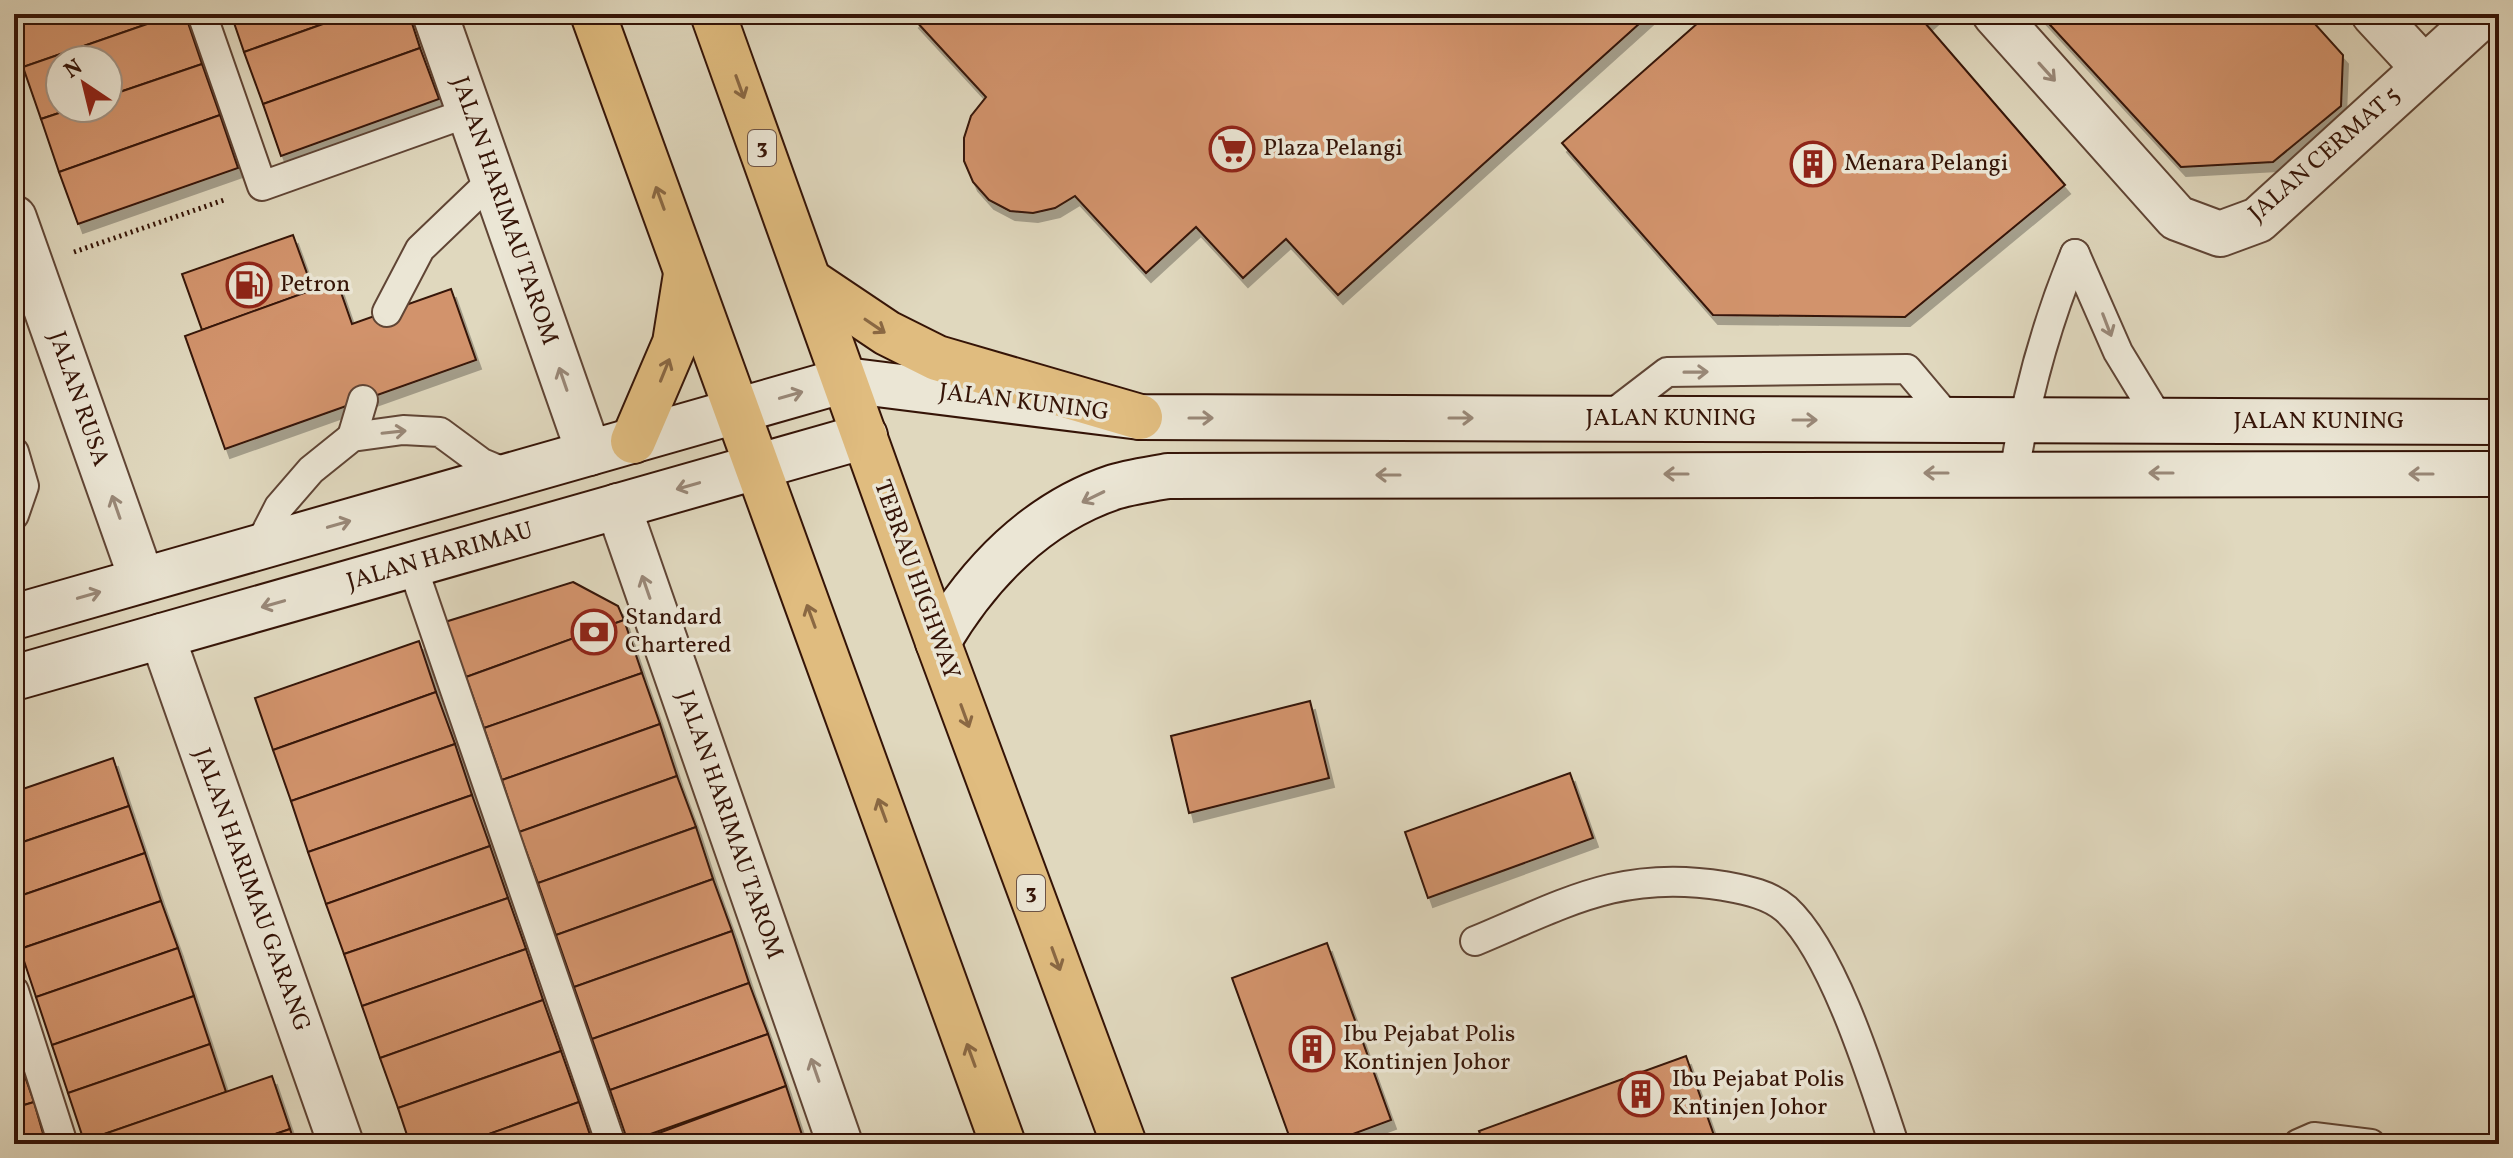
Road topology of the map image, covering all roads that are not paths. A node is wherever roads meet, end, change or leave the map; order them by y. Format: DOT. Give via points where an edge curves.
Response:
graph roads {
  1 [pos="202,14"];
  2 [pos="435,14"];
  3 [pos="593,14"];
  4 [pos="713,14"];
  5 [pos="1995,14"];
  6 [pos="2374,14"];
  7 [pos="2484,14"];
  8 [pos="2424,68"];
  9 [pos="470,112"];
  10 [pos="493,179"];
  11 [pos="20,238"];
  12 [pos="687,272"];
  13 [pos="811,282"];
  14 [pos="387,312"];
  15 [pos="845,380"];
  16 [pos="363,400"];
  17 [pos="737,411"];
  18 [pos="1140,417"];
  19 [pos="2022,421"];
  20 [pos="2160,421"];
  21 [pos="2499,422"];
  22 [pos="865,436"];
  23 [pos="352,437"];
  24 [pos="633,441"];
  25 [pos="14,452"];
  26 [pos="589,453"];
  27 [pos="758,466"];
  28 [pos="2014,473"];
  29 [pos="2499,474"];
  30 [pos="511,475"];
  31 [pos="618,506"];
  32 [pos="14,515"];
  33 [pos="258,548"];
  34 [pos="412,565"];
  35 [pos="142,580"];
  36 [pos="14,617"];
  37 [pos="162,636"];
  38 [pos="938,642"];
  39 [pos="14,678"];
  40 [pos="1475,941"];
  41 [pos="14,991"];
  42 [pos="63,1144"];
  43 [pos="341,1144"];
  44 [pos="611,1144"];
  45 [pos="840,1144"];
  46 [pos="1003,1144"];
  47 [pos="1124,1144"];
  48 [pos="1894,1144"];
  49 [pos="2298,1144"];
  50 [pos="2371,1144"];
  1 -- 9 [label="lane" via="262,186"];
  2 -- 9 [label="street, JALAN HARIMAU TAROM"];
  12 -- 3 [label="highway, one-way"];
  4 -- 13 [label="highway, TEBRAU HIGHWAY / 3, one-way"];
  5 -- 8 [label="street, JALAN CERMAT 5, one-way" via="2177,218 2220,234 2258,220"];
  6 -- 8 [label="street"];
  7 -- 8 [label="street, JALAN CERMAT 5"];
  9 -- 10 [label="street, JALAN HARIMAU TAROM"];
  10 -- 14 [label="lane" via="420,249"];
  26 -- 10 [label="street, JALAN HARIMAU TAROM, one-way"];
  35 -- 11 [label="street, JALAN RUSA, one-way"];
  12 -- 17 [label="highway"];
  24 -- 12 [label="highway, one-way" via="675,343"];
  13 -- 15 [label="highway, TEBRAU HIGHWAY / 3"];
  13 -- 18 [label="highway, one-way" via="887,333 937,358"];
  17 -- 15 [label="street, one-way"];
  15 -- 18 [label="street, JALAN KUNING"];
  15 -- 22 [label="highway, TEBRAU HIGHWAY / 3"];
  16 -- 23 [label="lane"];
  17 -- 24 [label="street"];
  17 -- 27 [label="highway"];
  18 -- 19 [label="street, JALAN KUNING, one-way"];
  19 -- 20 [label="street, JALAN KUNING"];
  19 -- 20 [label="lane, one-way" via="2075,254 2118,352"];
  19 -- 28 [label="lane"];
  20 -- 21 [label="street, JALAN KUNING"];
  22 -- 27 [label="street, JALAN HARIMAU"];
  22 -- 38 [label="highway, TEBRAU HIGHWAY / 3"];
  23 -- 30 [label="lane, one-way" via="403,430 440,432 482,463"];
  23 -- 33 [label="lane" via="311,470 279,507"];
  24 -- 26 [label="street"];
  25 -- 32 [label="lane" via="24,486"];
  26 -- 30 [label="street"];
  27 -- 31 [label="street, JALAN HARIMAU, one-way"];
  46 -- 27 [label="highway, one-way"];
  29 -- 28 [label="street, one-way"];
  28 -- 38 [label="street, one-way" via="1168,476 1112,488 1024,538 964,598"];
  33 -- 30 [label="street, one-way"];
  31 -- 34 [label="street, JALAN HARIMAU"];
  45 -- 31 [label="street, JALAN HARIMAU TAROM, one-way"];
  33 -- 35 [label="street"];
  34 -- 37 [label="street, JALAN HARIMAU, one-way"];
  34 -- 44 [label="lane"];
  36 -- 35 [label="street, one-way"];
  37 -- 39 [label="street, JALAN HARIMAU"];
  37 -- 43 [label="street, JALAN HARIMAU GARANG"];
  38 -- 47 [label="highway, TEBRAU HIGHWAY / 3, one-way"];
  40 -- 48 [label="lane" via="1599,890 1643,880 1756,892 1785,908 1817,949 1865,1057"];
  41 -- 42 [label="lane"];
  49 -- 50 [label="lane" via="2314,1137"];
}
